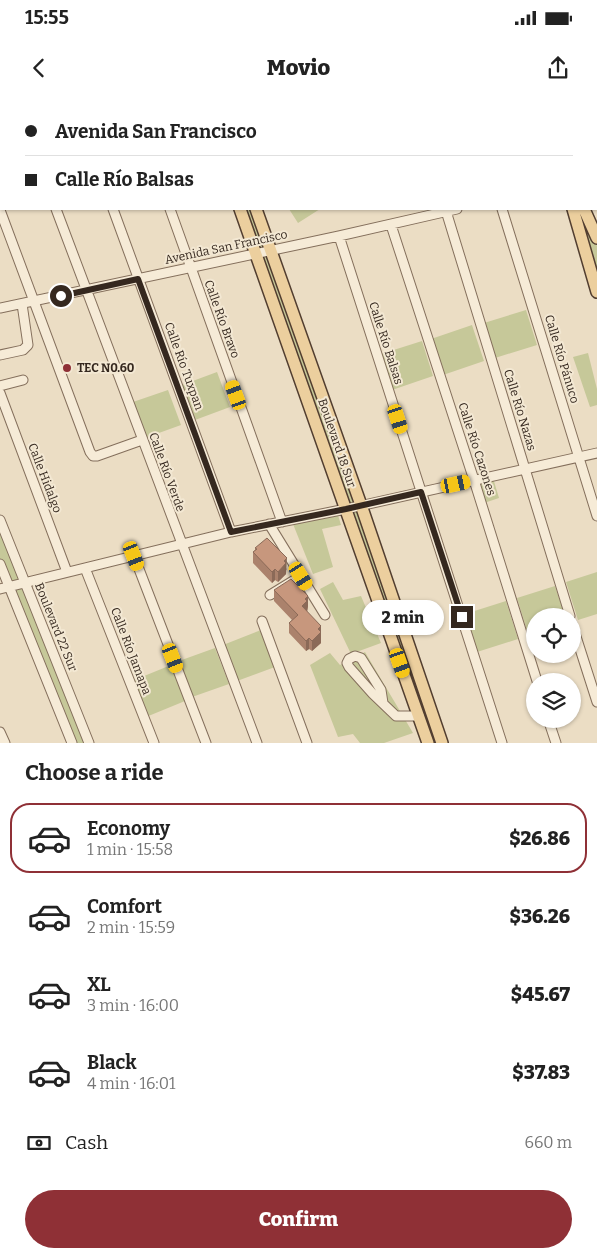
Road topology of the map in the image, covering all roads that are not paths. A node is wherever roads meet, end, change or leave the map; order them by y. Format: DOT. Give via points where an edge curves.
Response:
graph roads {
  1 [pos="0,210"];
  2 [pos="56,210"];
  3 [pos="113,210"];
  4 [pos="170,210"];
  5 [pos="240,210"];
  6 [pos="256,210"];
  7 [pos="451,210"];
  8 [pos="502,210"];
  9 [pos="573,210"];
  10 [pos="584,210"];
  11 [pos="591,210"];
  12 [pos="446,211"];
  13 [pos="391,225"];
  14 [pos="597,230"];
  15 [pos="339,236"];
  16 [pos="597,238"];
  17 [pos="270,250"];
  18 [pos="256,253"];
  19 [pos="190,268"];
  20 [pos="138,279"];
  21 [pos="86,290"];
  22 [pos="597,292"];
  23 [pos="34,301"];
  24 [pos="22,304"];
  25 [pos="0,308"];
  26 [pos="0,355"];
  27 [pos="23,380"];
  28 [pos="0,386"];
  29 [pos="0,393"];
  30 [pos="142,440"];
  31 [pos="597,453"];
  32 [pos="579,457"];
  33 [pos="524,469"];
  34 [pos="474,480"];
  35 [pos="421,492"];
  36 [pos="361,505"];
  37 [pos="346,509"];
  38 [pos="597,516"];
  39 [pos="0,520"];
  40 [pos="282,522"];
  41 [pos="269,524"];
  42 [pos="231,532"];
  43 [pos="373,541"];
  44 [pos="181,545"];
  45 [pos="359,547"];
  46 [pos="134,556"];
  47 [pos="0,564"];
  48 [pos="85,568"];
  49 [pos="67,572"];
  50 [pos="384,574"];
  51 [pos="301,576"];
  52 [pos="370,578"];
  53 [pos="25,582"];
  54 [pos="5,587"];
  55 [pos="270,595"];
  56 [pos="567,608"];
  57 [pos="325,615"];
  58 [pos="398,615"];
  59 [pos="385,620"];
  60 [pos="262,621"];
  61 [pos="581,652"];
  62 [pos="534,673"];
  63 [pos="597,702"];
  64 [pos="384,703"];
  65 [pos="419,716"];
  66 [pos="551,728"];
  67 [pos="0,732"];
  68 [pos="5,743"];
  69 [pos="72,743"];
  70 [pos="89,743"];
  71 [pos="154,743"];
  72 [pos="206,743"];
  73 [pos="256,743"];
  74 [pos="307,743"];
  75 [pos="428,743"];
  76 [pos="442,743"];
  77 [pos="502,743"];
  78 [pos="556,743"];
  1 -- 23 [label="street"];
  2 -- 21 [label="street, Calle Río Verde"];
  3 -- 20 [label="street, Calle Río Tuxpan"];
  4 -- 19 [label="street, Calle Río Bravo"];
  5 -- 18 [label="main road, Boulevard 18 Sur"];
  6 -- 17 [label="main road, Boulevard 18 Sur"];
  7 -- 12 [label="street, Avenida San Francisco"];
  8 -- 32 [label="street, Calle Río Pánuco"];
  9 -- 22 [label="main road"];
  10 -- 16 [label="main road"];
  11 -- 14 [label="main road"];
  12 -- 13 [label="street, Avenida San Francisco"];
  12 -- 33 [label="street, Calle Río Nazas"];
  13 -- 15 [label="street, Avenida San Francisco"];
  13 -- 34 [label="street, Calle Río Cazones"];
  15 -- 17 [label="street, Avenida San Francisco"];
  15 -- 35 [label="street, Calle Río Balsas"];
  17 -- 18 [label="street, Avenida San Francisco"];
  17 -- 36 [label="main road, Boulevard 18 Sur"];
  18 -- 19 [label="street, Avenida San Francisco"];
  18 -- 37 [label="main road, Boulevard 18 Sur"];
  19 -- 20 [label="street, Avenida San Francisco"];
  19 -- 40 [label="street, Calle Río Bravo"];
  20 -- 21 [label="street, Avenida San Francisco"];
  20 -- 42 [label="street, Calle Río Tuxpan"];
  21 -- 23 [label="street, Avenida San Francisco"];
  21 -- 30 [label="street, Calle Río Verde"];
  23 -- 24 [label="street, Avenida San Francisco"];
  23 -- 30 [label="street" via="93,456"];
  24 -- 25 [label="street, Avenida San Francisco"];
  24 -- 26 [label="street" via="28,345 23,350"];
  27 -- 28 [label="street"];
  29 -- 49 [label="street, Calle Hidalgo"];
  30 -- 44 [label="street, Calle Río Verde"];
  31 -- 32 [label="street"];
  32 -- 33 [label="street"];
  32 -- 38 [label="street, Calle Río Pánuco"];
  33 -- 34 [label="street"];
  33 -- 56 [label="street, Calle Río Nazas"];
  34 -- 35 [label="street"];
  34 -- 62 [label="street, Calle Río Cazones"];
  35 -- 36 [label="street"];
  35 -- 77 [label="street, Calle Río Balsas"];
  36 -- 37 [label="street"];
  36 -- 43 [label="main road, Boulevard 18 Sur"];
  37 -- 40 [label="street"];
  37 -- 45 [label="main road, Boulevard 18 Sur"];
  39 -- 53 [label="street, Boulevard 22 Sur"];
  40 -- 41 [label="street"];
  41 -- 42 [label="street"];
  41 -- 51 [label="street"];
  42 -- 44 [label="street"];
  43 -- 45 [label="main road"];
  43 -- 50 [label="main road, Boulevard 18 Sur"];
  44 -- 46 [label="street"];
  44 -- 73 [label="street, Calle Río Verde"];
  45 -- 52 [label="main road, Boulevard 18 Sur"];
  46 -- 48 [label="street"];
  46 -- 72 [label="street"];
  47 -- 54 [label="street"];
  48 -- 49 [label="street"];
  48 -- 71 [label="street, Calle Río Jamapa"];
  49 -- 53 [label="street"];
  50 -- 52 [label="main road"];
  50 -- 58 [label="main road, Boulevard 18 Sur"];
  51 -- 55 [label="street"];
  51 -- 57 [label="street"];
  52 -- 59 [label="main road, Boulevard 18 Sur"];
  53 -- 54 [label="street"];
  53 -- 70 [label="street, Boulevard 22 Sur"];
  54 -- 69 [label="street"];
  58 -- 59 [label="main road"];
  58 -- 76 [label="main road, Boulevard 18 Sur"];
  59 -- 65 [label="main road, Boulevard 18 Sur"];
  60 -- 74 [label="street"];
  61 -- 63 [label="street"];
  64 -- 64 [label="street" via="349,667 349,660 355,656 361,658"];
  64 -- 65 [label="street" via="396,716"];
  65 -- 75 [label="main road, Boulevard 18 Sur"];
  66 -- 78 [label="street"];
  67 -- 68 [label="street"];
}
